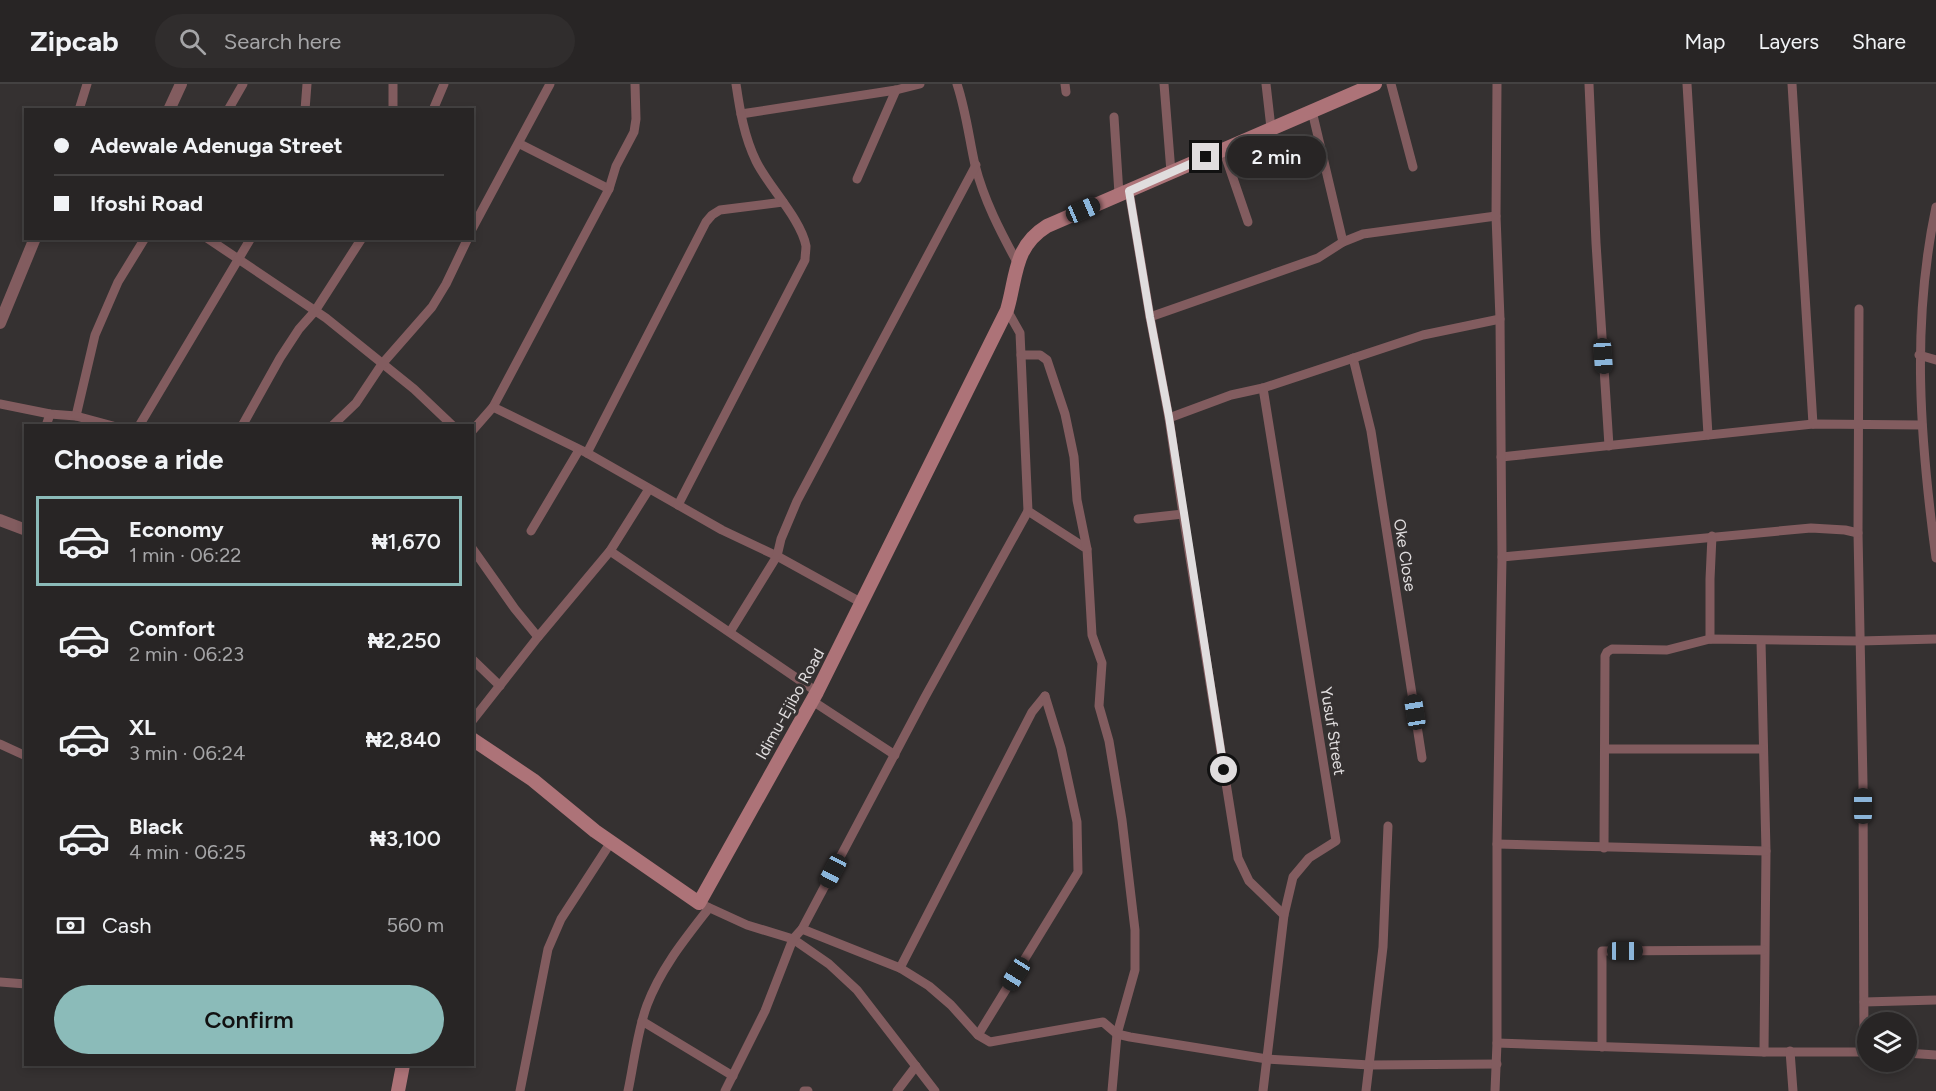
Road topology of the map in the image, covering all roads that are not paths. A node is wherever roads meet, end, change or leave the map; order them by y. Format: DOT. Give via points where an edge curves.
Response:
graph roads {
  1 [pos="87,84"];
  2 [pos="181,84"];
  3 [pos="243,84"];
  4 [pos="307,84"];
  5 [pos="393,84"];
  6 [pos="444,84"];
  7 [pos="550,84"];
  8 [pos="635,84"];
  9 [pos="735,84"];
  10 [pos="920,84"];
  11 [pos="957,84"];
  12 [pos="1164,84"];
  13 [pos="1266,84"];
  14 [pos="1373,84"];
  15 [pos="1391,84"];
  16 [pos="1497,84"];
  17 [pos="1589,84"];
  18 [pos="1687,84"];
  19 [pos="1792,84"];
  20 [pos="896,90"];
  21 [pos="80,108"];
  22 [pos="170,108"];
  23 [pos="229,108"];
  24 [pos="305,108"];
  25 [pos="393,108"];
  26 [pos="434,108"];
  27 [pos="1312,111"];
  28 [pos="741,114"];
  29 [pos="1114,117"];
  30 [pos="1271,128"];
  31 [pos="520,144"];
  32 [pos="1223,149"];
  33 [pos="976,165"];
  34 [pos="1413,167"];
  35 [pos="1171,172"];
  36 [pos="857,179"];
  37 [pos="609,189"];
  38 [pos="1124,192"];
  39 [pos="783,202"];
  40 [pos="1936,207"];
  41 [pos="1496,216"];
  42 [pos="1248,222"];
  43 [pos="474,225"];
  44 [pos="34,240"];
  45 [pos="144,240"];
  46 [pos="210,240"];
  47 [pos="250,240"];
  48 [pos="361,240"];
  49 [pos="467,240"];
  50 [pos="1933,240"];
  51 [pos="1343,242"];
  52 [pos="238,259"];
  53 [pos="1017,262"];
  54 [pos="1859,309"];
  55 [pos="1007,310"];
  56 [pos="315,311"];
  57 [pos="1150,317"];
  58 [pos="1500,319"];
  59 [pos="0,323"];
  60 [pos="1020,355"];
  61 [pos="1919,355"];
  62 [pos="1353,358"];
  63 [pos="1936,360"];
  64 [pos="382,364"];
  65 [pos="1263,388"];
  66 [pos="0,404"];
  67 [pos="493,407"];
  68 [pos="50,414"];
  69 [pos="76,416"];
  70 [pos="1169,417"];
  71 [pos="47,424"];
  72 [pos="105,424"];
  73 [pos="141,424"];
  74 [pos="243,424"];
  75 [pos="334,424"];
  76 [pos="451,424"];
  77 [pos="1813,424"];
  78 [pos="1858,424"];
  79 [pos="1922,425"];
  80 [pos="474,429"];
  81 [pos="1708,435"];
  82 [pos="1609,446"];
  83 [pos="583,452"];
  84 [pos="1501,457"];
  85 [pos="1925,460"];
  86 [pos="1936,464"];
  87 [pos="649,489"];
  88 [pos="678,505"];
  89 [pos="1028,511"];
  90 [pos="1183,514"];
  91 [pos="1138,519"];
  92 [pos="0,520"];
  93 [pos="24,529"];
  94 [pos="531,531"];
  95 [pos="1858,533"];
  96 [pos="1712,536"];
  97 [pos="1087,549"];
  98 [pos="474,551"];
  99 [pos="610,551"];
  100 [pos="777,556"];
  101 [pos="1502,557"];
  102 [pos="1936,558"];
  103 [pos="862,603"];
  104 [pos="730,632"];
  105 [pos="538,637"];
  106 [pos="1710,639"];
  107 [pos="1936,639"];
  108 [pos="1761,641"];
  109 [pos="1860,641"];
  110 [pos="474,661"];
  111 [pos="500,686"];
  112 [pos="814,696"];
  113 [pos="474,718"];
  114 [pos="474,740"];
  115 [pos="0,744"];
  116 [pos="1605,749"];
  117 [pos="1762,749"];
  118 [pos="24,755"];
  119 [pos="895,755"];
  120 [pos="1422,759"];
  121 [pos="1388,826"];
  122 [pos="611,842"];
  123 [pos="1497,844"];
  124 [pos="1604,848"];
  125 [pos="1766,851"];
  126 [pos="704,906"];
  127 [pos="1284,915"];
  128 [pos="802,929"];
  129 [pos="792,939"];
  130 [pos="1763,950"];
  131 [pos="900,968"];
  132 [pos="0,982"];
  133 [pos="24,984"];
  134 [pos="1936,1000"];
  135 [pos="1864,1002"];
  136 [pos="1864,1012"];
  137 [pos="642,1021"];
  138 [pos="1117,1034"];
  139 [pos="978,1035"];
  140 [pos="1497,1043"];
  141 [pos="1602,1047"];
  142 [pos="1790,1051"];
  143 [pos="1764,1052"];
  144 [pos="1857,1052"];
  145 [pos="1917,1054"];
  146 [pos="1936,1055"];
  147 [pos="1267,1059"];
  148 [pos="1497,1064"];
  149 [pos="1370,1065"];
  150 [pos="404,1066"];
  151 [pos="412,1066"];
  152 [pos="916,1066"];
  153 [pos="733,1077"];
  154 [pos="398,1091"];
  155 [pos="407,1091"];
  156 [pos="520,1091"];
  157 [pos="628,1091"];
  158 [pos="724,1091"];
  159 [pos="897,1091"];
  160 [pos="935,1091"];
  161 [pos="1112,1091"];
  162 [pos="1263,1091"];
  163 [pos="1366,1091"];
  164 [pos="1495,1091"];
  165 [pos="1793,1091"];
  1 -- 21 [label="street"];
  2 -- 22 [label="street"];
  3 -- 23 [label="street"];
  4 -- 24 [label="street"];
  5 -- 25 [label="street"];
  6 -- 26 [label="street"];
  7 -- 31 [label="street"];
  8 -- 37 [label="street" via="634,132"];
  9 -- 28 [label="street"];
  10 -- 20 [label="street"];
  11 -- 33 [label="street"];
  12 -- 35 [label="street"];
  13 -- 30 [label="street"];
  14 -- 27 [label="main road, Idimu-Ejibo Road"];
  15 -- 34 [label="street"];
  16 -- 41 [label="street"];
  17 -- 82 [label="street"];
  18 -- 81 [label="street"];
  19 -- 77 [label="street"];
  20 -- 28 [label="street"];
  20 -- 36 [label="street"];
  27 -- 30 [label="main road, Idimu-Ejibo Road"];
  27 -- 51 [label="street"];
  28 -- 39 [label="street" via="758,164"];
  29 -- 38 [label="street"];
  30 -- 32 [label="main road, Idimu-Ejibo Road"];
  31 -- 37 [label="street"];
  31 -- 43 [label="street"];
  32 -- 35 [label="main road, Idimu-Ejibo Road"];
  32 -- 42 [label="street"];
  33 -- 53 [label="street" via="996,224"];
  33 -- 100 [label="street" via="797,501"];
  35 -- 38 [label="main road, Idimu-Ejibo Road"];
  37 -- 67 [label="street"];
  38 -- 53 [label="main road, Idimu-Ejibo Road" via="1037,232"];
  38 -- 57 [label="street"];
  39 -- 83 [label="street" via="720,210 706,222"];
  39 -- 88 [label="street" via="806,246 805,260"];
  40 -- 50 [label="street"];
  41 -- 51 [label="street" via="1363,234"];
  41 -- 58 [label="street"];
  44 -- 59 [label="street"];
  45 -- 69 [label="street" via="118,282 95,334"];
  46 -- 52 [label="street"];
  47 -- 52 [label="street"];
  48 -- 56 [label="street"];
  49 -- 64 [label="street" via="440,296"];
  50 -- 61 [label="street" via="1923,287"];
  51 -- 57 [label="street" via="1318,258"];
  52 -- 56 [label="street"];
  52 -- 73 [label="street"];
  53 -- 55 [label="main road, Idimu-Ejibo Road"];
  54 -- 78 [label="street"];
  55 -- 60 [label="street" via="1020,333"];
  55 -- 103 [label="main road, Idimu-Ejibo Road"];
  56 -- 64 [label="street"];
  56 -- 74 [label="street" via="280,358"];
  57 -- 70 [label="street"];
  58 -- 62 [label="street" via="1423,334"];
  58 -- 84 [label="street"];
  60 -- 89 [label="street"];
  60 -- 97 [label="street" via="1040,355 1047,360 1065,414"];
  61 -- 63 [label="street"];
  61 -- 79 [label="street"];
  62 -- 65 [label="street"];
  62 -- 120 [label="street, Oke Close" via="1371,431"];
  64 -- 75 [label="street" via="356,403"];
  64 -- 76 [label="street"];
  65 -- 70 [label="street"];
  65 -- 127 [label="street, Yusuf Street" via="1336,841 1309,858 1293,877"];
  66 -- 68 [label="street"];
  67 -- 80 [label="street"];
  67 -- 83 [label="street"];
  68 -- 69 [label="street"];
  68 -- 71 [label="street"];
  69 -- 72 [label="street"];
  70 -- 90 [label="street"];
  77 -- 78 [label="street"];
  77 -- 81 [label="street"];
  78 -- 79 [label="street"];
  78 -- 95 [label="street"];
  79 -- 85 [label="street"];
  81 -- 82 [label="street"];
  82 -- 84 [label="street"];
  83 -- 87 [label="street"];
  83 -- 94 [label="street"];
  84 -- 101 [label="street"];
  85 -- 86 [label="street"];
  85 -- 102 [label="street"];
  87 -- 88 [label="street"];
  87 -- 99 [label="street"];
  88 -- 100 [label="street"];
  89 -- 97 [label="street"];
  89 -- 119 [label="street"];
  90 -- 91 [label="street"];
  90 -- 127 [label="street" via="1238,858 1249,881"];
  92 -- 93 [label="street"];
  95 -- 96 [label="street" via="1811,528"];
  95 -- 109 [label="street"];
  96 -- 101 [label="street"];
  96 -- 106 [label="street"];
  97 -- 138 [label="street" via="1092,635 1102,663 1099,706 1122,820 1135,930 1134,970"];
  98 -- 105 [label="street"];
  99 -- 104 [label="street"];
  99 -- 105 [label="street"];
  100 -- 103 [label="street"];
  100 -- 104 [label="street"];
  101 -- 123 [label="street"];
  103 -- 112 [label="main road, Idimu-Ejibo Road"];
  104 -- 112 [label="street"];
  105 -- 111 [label="street"];
  106 -- 108 [label="street"];
  106 -- 116 [label="street" via="1667,650 1607,652"];
  107 -- 109 [label="street"];
  108 -- 109 [label="street"];
  108 -- 117 [label="street"];
  109 -- 135 [label="street"];
  110 -- 111 [label="street"];
  111 -- 113 [label="street"];
  112 -- 119 [label="street"];
  112 -- 126 [label="main road, Idimu-Ejibo Road"];
  114 -- 122 [label="main road"];
  115 -- 118 [label="street"];
  116 -- 117 [label="street"];
  116 -- 124 [label="street"];
  117 -- 125 [label="street"];
  119 -- 128 [label="street"];
  121 -- 149 [label="street" via="1383,947"];
  122 -- 126 [label="main road"];
  122 -- 156 [label="street" via="561,919 548,949"];
  123 -- 124 [label="street"];
  123 -- 140 [label="street"];
  124 -- 125 [label="street"];
  125 -- 130 [label="street"];
  126 -- 129 [label="street"];
  126 -- 137 [label="street" via="666,966"];
  127 -- 147 [label="street, Yusuf Street"];
  128 -- 129 [label="street"];
  128 -- 131 [label="street"];
  129 -- 152 [label="street" via="844,976"];
  129 -- 153 [label="street" via="765,1011"];
  130 -- 141 [label="street" via="1602,951"];
  130 -- 143 [label="street"];
  131 -- 139 [label="street" via="951,1005"];
  131 -- 139 [label="street" via="1032,712 1045,696 1075,813 1078,873"];
  132 -- 133 [label="street"];
  134 -- 135 [label="street"];
  135 -- 136 [label="street"];
  137 -- 153 [label="street"];
  137 -- 157 [label="street"];
  138 -- 139 [label="street" via="1110,1026 1096,1022 995,1043"];
  138 -- 147 [label="street"];
  138 -- 161 [label="street"];
  140 -- 141 [label="street"];
  140 -- 148 [label="street"];
  141 -- 143 [label="street"];
  142 -- 143 [label="street"];
  142 -- 144 [label="street"];
  142 -- 165 [label="street"];
  145 -- 146 [label="street"];
  147 -- 149 [label="street"];
  147 -- 162 [label="street, Yusuf Street"];
  148 -- 149 [label="street"];
  148 -- 164 [label="street"];
  149 -- 163 [label="street"];
  150 -- 154 [label="main road"];
  151 -- 155 [label="main road"];
  152 -- 159 [label="street"];
  152 -- 160 [label="street"];
  153 -- 158 [label="street"];
}
